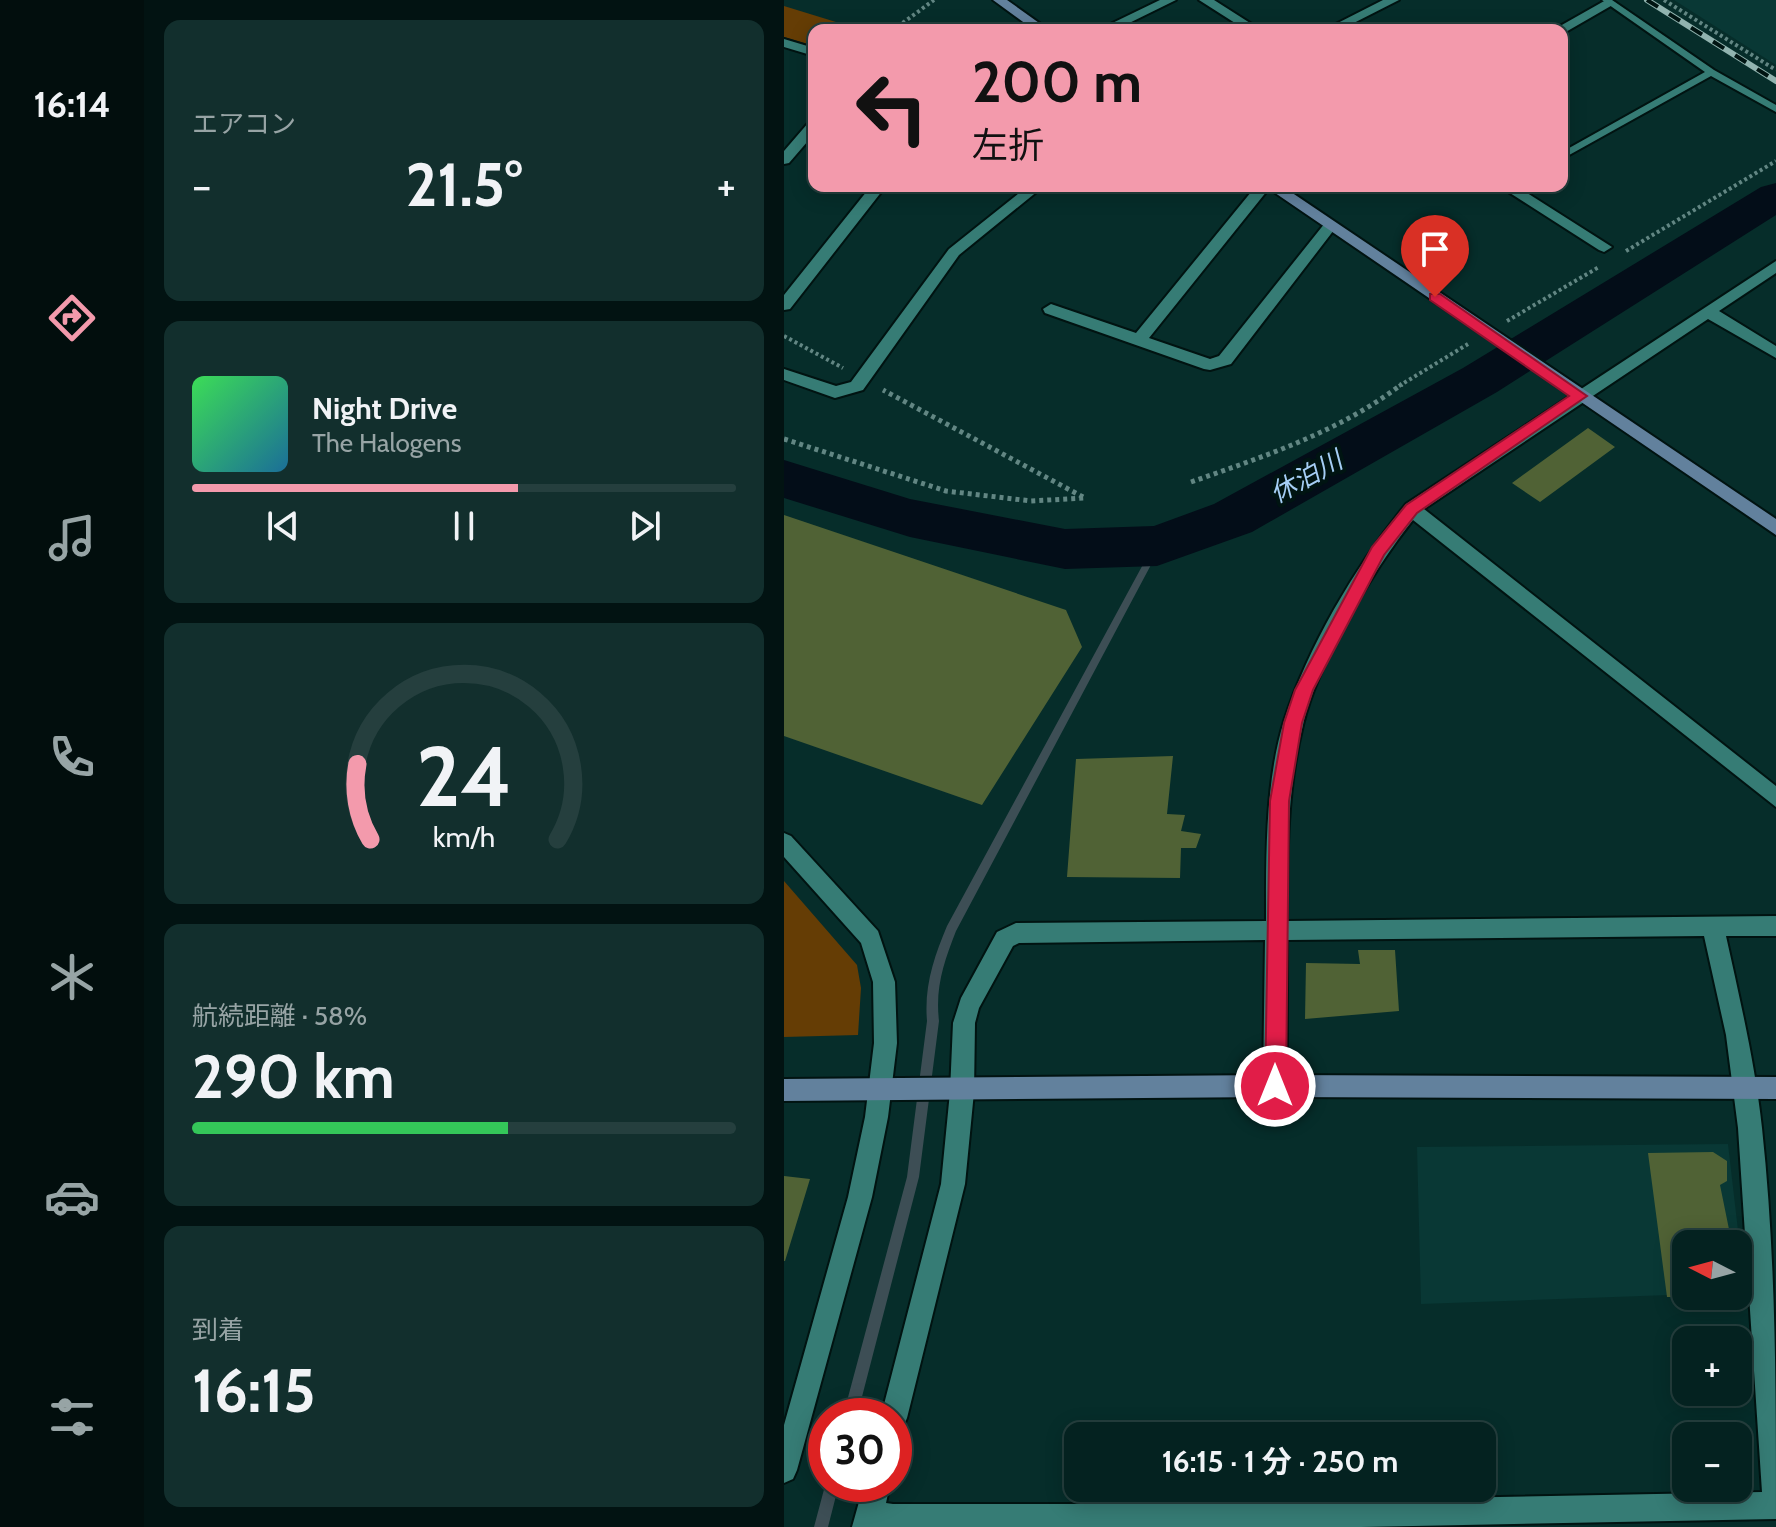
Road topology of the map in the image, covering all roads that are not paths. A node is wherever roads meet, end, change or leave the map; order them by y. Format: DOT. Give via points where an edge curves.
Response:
graph roads {
  1 [pos="999,0"];
  2 [pos="1170,0"];
  3 [pos="1205,0"];
  4 [pos="1393,0"];
  5 [pos="1608,2"];
  6 [pos="1034,24"];
  7 [pos="1117,24"];
  8 [pos="1245,24"];
  9 [pos="1343,24"];
  10 [pos="1568,25"];
  11 [pos="784,43"];
  12 [pos="808,50"];
  13 [pos="1711,72"];
  14 [pos="1776,109"];
  15 [pos="808,132"];
  16 [pos="1568,153"];
  17 [pos="784,160"];
  18 [pos="874,192"];
  19 [pos="1029,192"];
  20 [pos="1259,192"];
  21 [pos="1281,192"];
  22 [pos="1516,192"];
  23 [pos="1330,226"];
  24 [pos="1610,252"];
  25 [pos="1776,266"];
  26 [pos="784,305"];
  27 [pos="1051,309"];
  28 [pos="1707,311"];
  29 [pos="1138,341"];
  30 [pos="1776,353"];
  31 [pos="784,374"];
  32 [pos="1580,396"];
  33 [pos="1412,509"];
  34 [pos="1776,528"];
  35 [pos="1776,798"];
  36 [pos="784,842"];
  37 [pos="1776,926"];
  38 [pos="1713,927"];
  39 [pos="1276,928"];
  40 [pos="1275,1086"];
  41 [pos="1776,1088"];
  42 [pos="784,1090"];
  43 [pos="890,1090"];
  44 [pos="1744,1090"];
  45 [pos="952,1091"];
  46 [pos="899,1398"];
  47 [pos="784,1470"];
  48 [pos="1776,1503"];
  49 [pos="1460,1518"];
  50 [pos="868,1520"];
  51 [pos="1132,1522"];
  1 -- 6 [label="street"];
  2 -- 7 [label="street"];
  3 -- 8 [label="street"];
  4 -- 9 [label="street"];
  5 -- 10 [label="street"];
  5 -- 13 [label="lane"];
  11 -- 12 [label="street"];
  13 -- 14 [label="lane"];
  13 -- 16 [label="lane"];
  15 -- 17 [label="street"];
  18 -- 26 [label="street"];
  19 -- 31 [label="street" via="954,252 857,386 835,392"];
  20 -- 29 [label="street"];
  21 -- 23 [label="street"];
  22 -- 24 [label="street"];
  23 -- 29 [label="street" via="1225,360 1199,364"];
  23 -- 32 [label="street"];
  25 -- 28 [label="street"];
  27 -- 29 [label="street"];
  28 -- 30 [label="street"];
  28 -- 32 [label="street"];
  32 -- 33 [label="street"];
  32 -- 34 [label="street"];
  33 -- 35 [label="street"];
  33 -- 39 [label="street" via="1378,551 1321,654 1293,723 1280,801"];
  36 -- 43 [label="street" via="881,955"];
  37 -- 38 [label="street"];
  38 -- 39 [label="street"];
  38 -- 44 [label="street"];
  39 -- 40 [label="street"];
  39 -- 45 [label="street" via="1016,933 1005,939 969,1005"];
  40 -- 44 [label="street"];
  40 -- 45 [label="street"];
  41 -- 44 [label="street"];
  42 -- 43 [label="street"];
  43 -- 45 [label="street"];
  43 -- 47 [label="street"];
  44 -- 48 [label="street"];
  45 -- 46 [label="street" via="953,1184"];
  48 -- 49 [label="street"];
  49 -- 51 [label="street"];
  50 -- 51 [label="street"];
}
